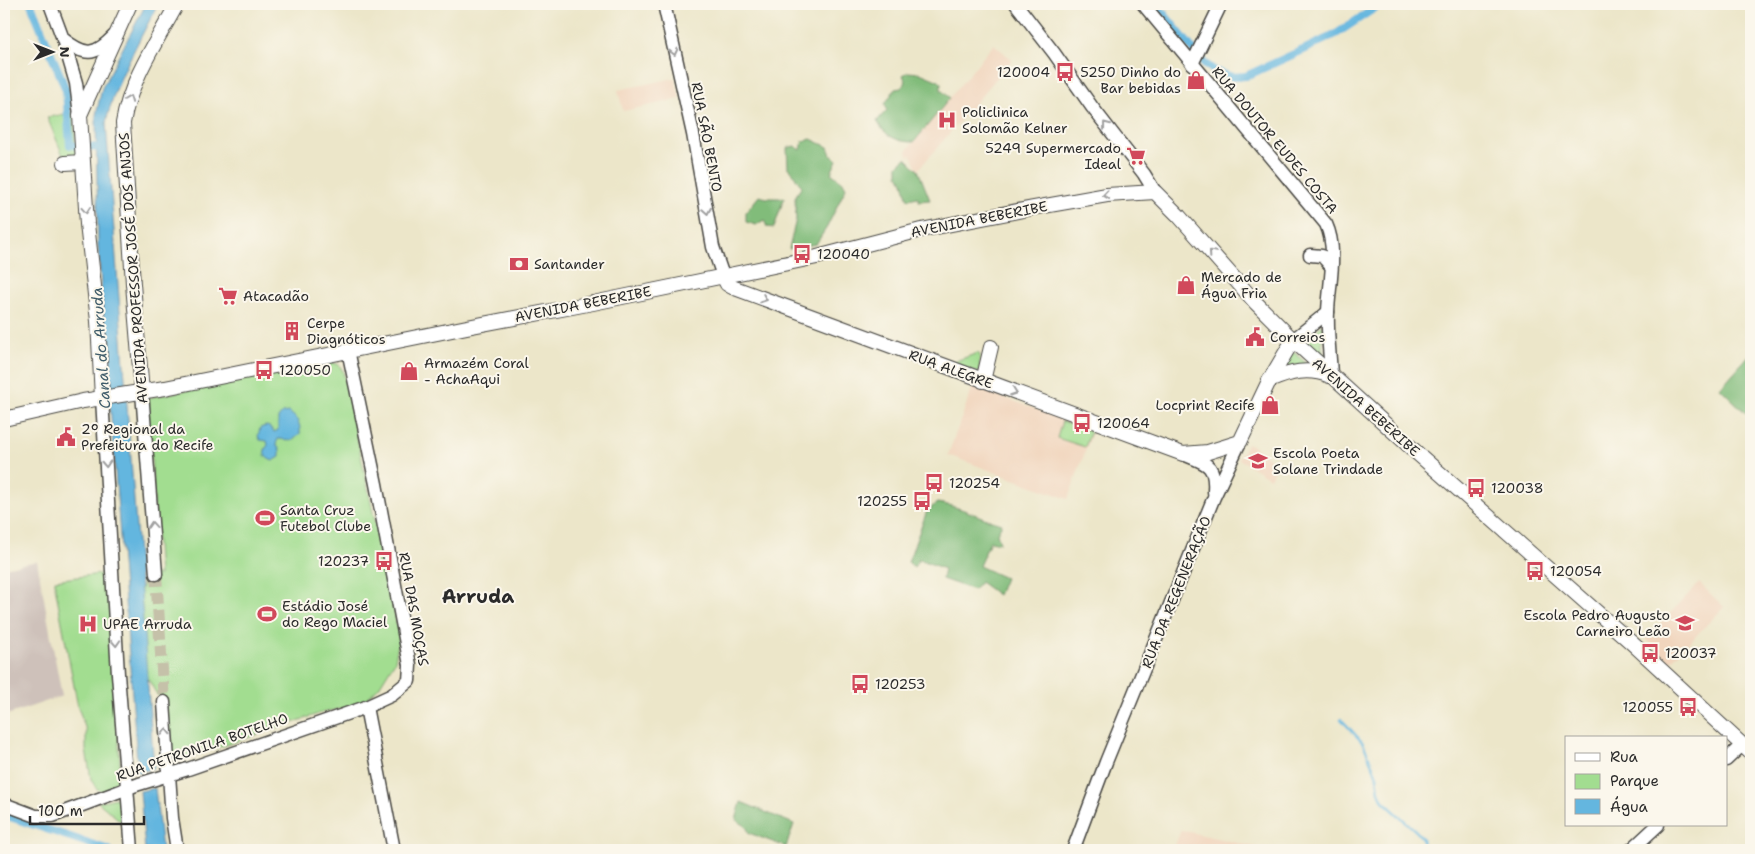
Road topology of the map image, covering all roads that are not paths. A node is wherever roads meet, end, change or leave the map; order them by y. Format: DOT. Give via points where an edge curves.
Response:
graph roads {
  1 [pos="50,4"];
  2 [pos="130,4"];
  3 [pos="178,4"];
  4 [pos="664,4"];
  5 [pos="1016,4"];
  6 [pos="1143,4"];
  7 [pos="1221,4"];
  8 [pos="114,36"];
  9 [pos="63,39"];
  10 [pos="1194,61"];
  11 [pos="80,114"];
  12 [pos="82,160"];
  13 [pos="65,163"];
  14 [pos="1155,192"];
  15 [pos="1310,254"];
  16 [pos="1331,266"];
  17 [pos="723,276"];
  18 [pos="1328,312"];
  19 [pos="1293,340"];
  20 [pos="991,346"];
  21 [pos="348,350"];
  22 [pos="1333,376"];
  23 [pos="983,381"];
  24 [pos="1269,381"];
  25 [pos="137,392"];
  26 [pos="105,397"];
  27 [pos="4,420"];
  28 [pos="1240,442"];
  29 [pos="1183,454"];
  30 [pos="1214,497"];
  31 [pos="156,574"];
  32 [pos="164,702"];
  33 [pos="366,707"];
  34 [pos="1749,751"];
  35 [pos="1728,759"];
  36 [pos="164,776"];
  37 [pos="127,789"];
  38 [pos="4,804"];
  39 [pos="1657,826"];
  40 [pos="132,850"];
  41 [pos="177,850"];
  42 [pos="394,850"];
  43 [pos="1073,850"];
  44 [pos="1631,850"];
  1 -- 9 [label="main road"];
  2 -- 8 [label="main road"];
  25 -- 3 [label="main road, AVENIDA PROFESSOR JOSÉ DOS ANJOS, one-way" via="123,123 143,64"];
  4 -- 17 [label="main road, RUA SÃO BENTO, one-way" via="693,134 713,247"];
  14 -- 5 [label="main road, one-way"];
  6 -- 10 [label="main road, RUA DOUTOR EUDES COSTA"];
  7 -- 10 [label="main road"];
  8 -- 9 [label="main road" via="99,50 88,53"];
  8 -- 11 [label="main road"];
  9 -- 11 [label="main road" via="76,83"];
  10 -- 16 [label="main road, RUA DOUTOR EUDES COSTA" via="1320,214 1330,232"];
  11 -- 12 [label="main road"];
  12 -- 13 [label="main road"];
  12 -- 26 [label="main road, one-way"];
  14 -- 17 [label="main road, AVENIDA BEBERIBE, one-way" via="1107,195 1033,208 921,230 817,257"];
  19 -- 14 [label="main road, AVENIDA BEBERIBE, one-way"];
  15 -- 16 [label="main road" via="1322,256"];
  16 -- 18 [label="main road, RUA DOUTOR EUDES COSTA"];
  17 -- 21 [label="main road, AVENIDA BEBERIBE"];
  17 -- 23 [label="main road, RUA ALEGRE, one-way" via="732,287"];
  18 -- 19 [label="main road"];
  18 -- 22 [label="main road, RUA DOUTOR EUDES COSTA"];
  19 -- 22 [label="main road, AVENIDA BEBERIBE"];
  19 -- 24 [label="main road, RUA DA REGENERAÇÃO"];
  20 -- 23 [label="main road"];
  21 -- 25 [label="main road, AVENIDA BEBERIBE"];
  21 -- 33 [label="main road, RUA DAS MOÇAS" via="411,674 409,680 392,695"];
  22 -- 24 [label="main road" via="1306,370"];
  22 -- 34 [label="main road, AVENIDA BEBERIBE"];
  23 -- 29 [label="main road, RUA ALEGRE, one-way"];
  24 -- 28 [label="main road, RUA DA REGENERAÇÃO"];
  25 -- 26 [label="main road, AVENIDA BEBERIBE"];
  31 -- 25 [label="main road, AVENIDA PROFESSOR JOSÉ DOS ANJOS, one-way"];
  26 -- 27 [label="main road, AVENIDA BEBERIBE"];
  26 -- 37 [label="main road, one-way" via="118,674"];
  28 -- 29 [label="main road, RUA ALEGRE" via="1208,452"];
  28 -- 30 [label="main road, RUA DA REGENERAÇÃO"];
  29 -- 30 [label="main road, RUA ALEGRE" via="1212,471"];
  30 -- 43 [label="main road, RUA DA REGENERAÇÃO"];
  36 -- 32 [label="main road, one-way"];
  33 -- 36 [label="main road, RUA PETRONILA BOTELHO"];
  33 -- 42 [label="main road"];
  34 -- 35 [label="main road"];
  36 -- 37 [label="main road, RUA PETRONILA BOTELHO"];
  36 -- 41 [label="main road"];
  37 -- 38 [label="main road, RUA PETRONILA BOTELHO" via="57,815 36,816"];
  37 -- 40 [label="main road"];
  39 -- 44 [label="main road"];
}
